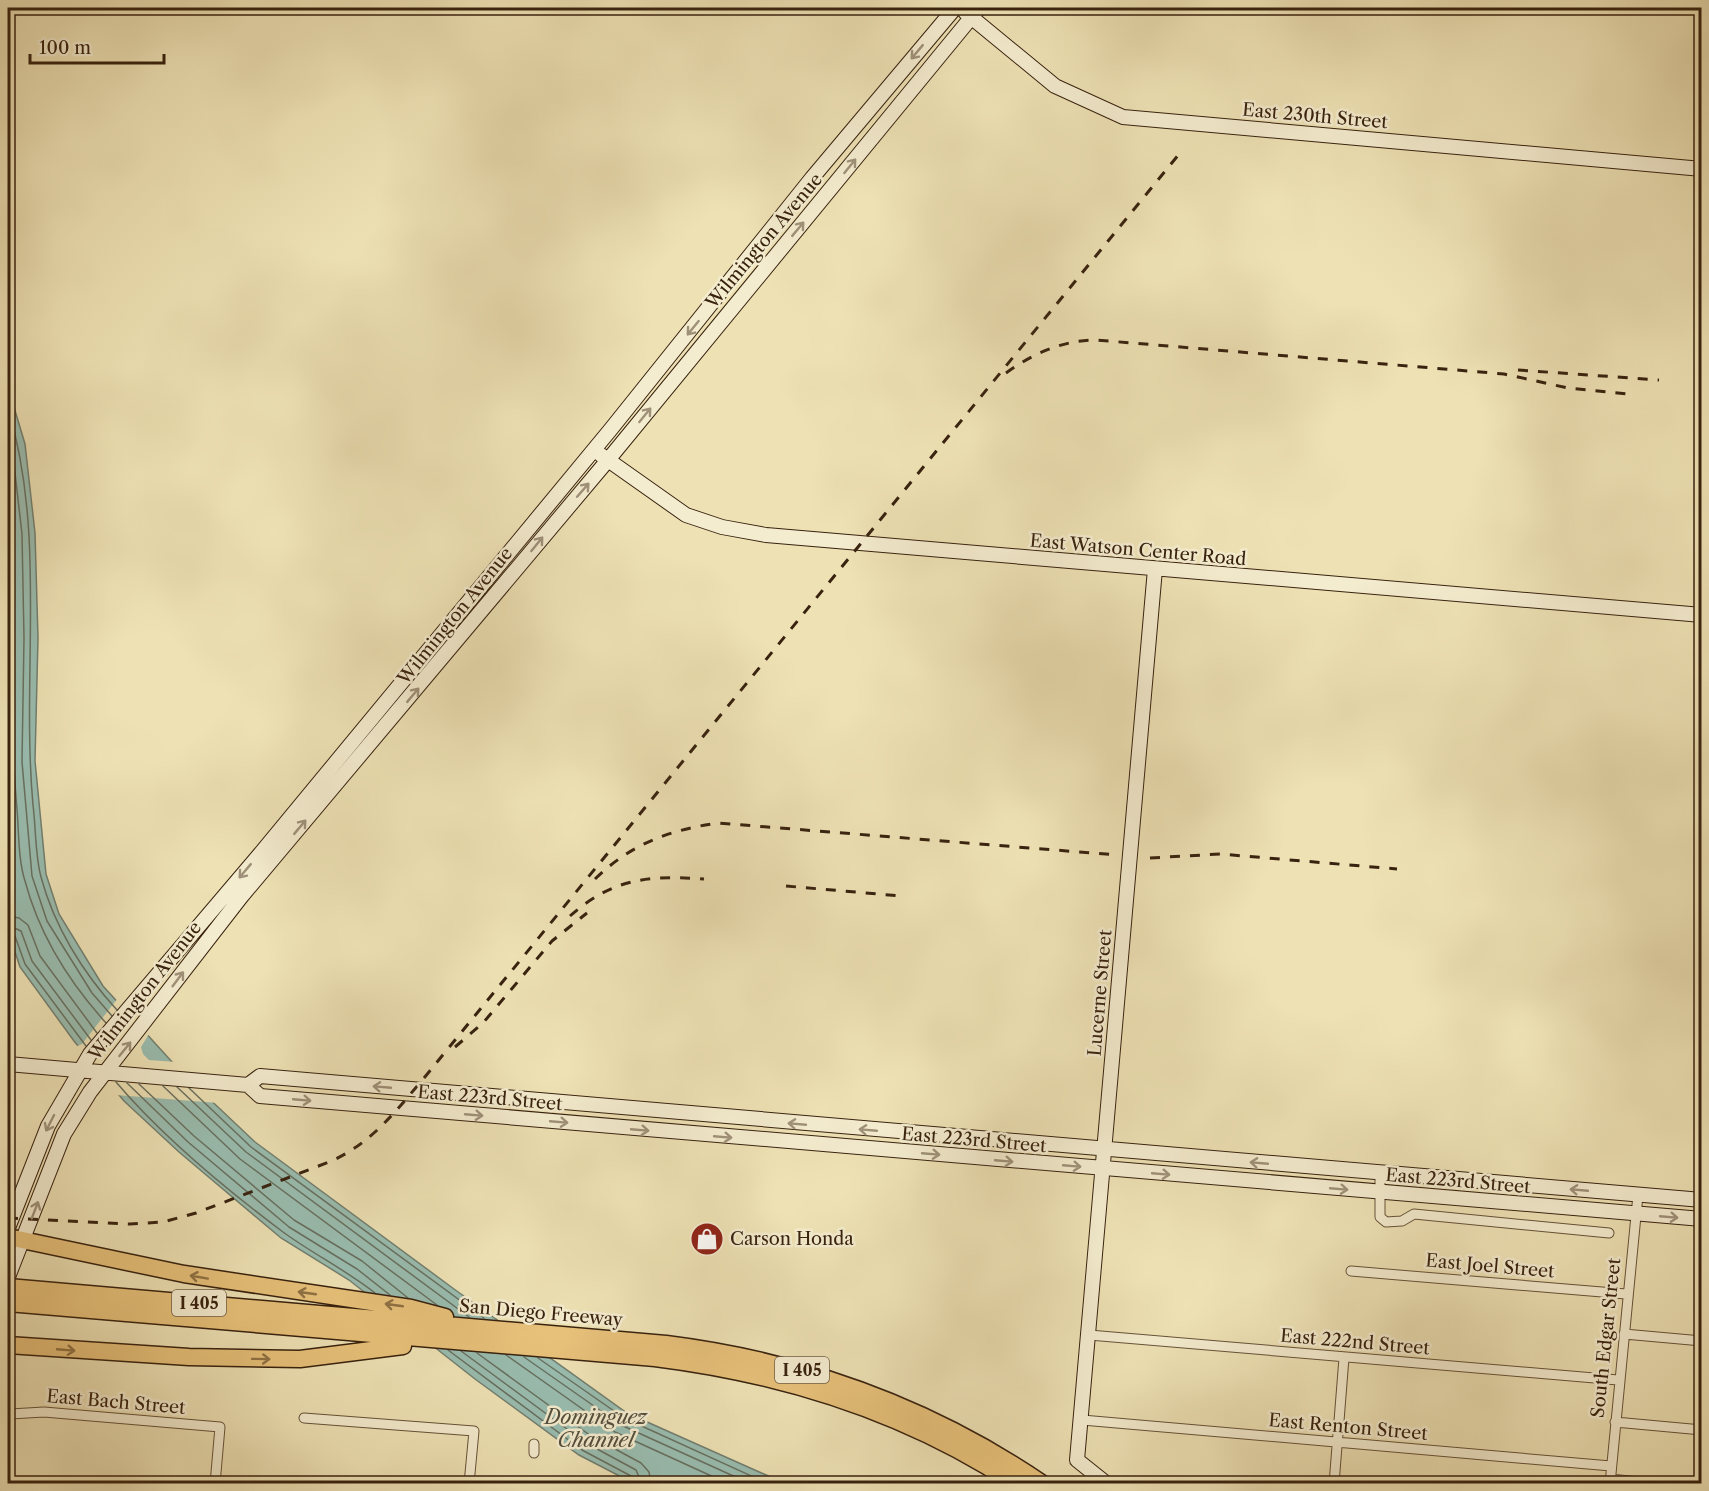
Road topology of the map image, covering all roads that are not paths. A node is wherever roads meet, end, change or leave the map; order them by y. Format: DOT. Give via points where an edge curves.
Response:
graph roads {
  1 [pos="957,8"];
  2 [pos="976,12"];
  3 [pos="1701,168"];
  4 [pos="594,450"];
  5 [pos="608,460"];
  6 [pos="1155,569"];
  7 [pos="1701,599"];
  8 [pos="1701,615"];
  9 [pos="363,730"];
  10 [pos="375,739"];
  11 [pos="8,1064"];
  12 [pos="75,1071"];
  13 [pos="106,1072"];
  14 [pos="248,1085"];
  15 [pos="1105,1150"];
  16 [pos="1103,1169"];
  17 [pos="30,1172"];
  18 [pos="1380,1173"];
  19 [pos="46,1181"];
  20 [pos="1380,1192"];
  21 [pos="1638,1195"];
  22 [pos="1701,1200"];
  23 [pos="1636,1214"];
  24 [pos="1701,1219"];
  25 [pos="8,1228"];
  26 [pos="1609,1233"];
  27 [pos="15,1238"];
  28 [pos="1351,1271"];
  29 [pos="8,1277"];
  30 [pos="8,1287"];
  31 [pos="1626,1294"];
  32 [pos="8,1297"];
  33 [pos="30,1302"];
  34 [pos="8,1303"];
  35 [pos="8,1312"];
  36 [pos="492,1329"];
  37 [pos="1624,1334"];
  38 [pos="1089,1335"];
  39 [pos="1701,1341"];
  40 [pos="8,1345"];
  41 [pos="403,1346"];
  42 [pos="565,1352"];
  43 [pos="1344,1358"];
  44 [pos="1618,1380"];
  45 [pos="10,1414"];
  46 [pos="304,1418"];
  47 [pos="1082,1420"];
  48 [pos="1614,1422"];
  49 [pos="1701,1430"];
  50 [pos="1337,1442"];
  51 [pos="1611,1466"];
  52 [pos="1610,1481"];
  53 [pos="215,1484"];
  54 [pos="469,1484"];
  55 [pos="996,1484"];
  56 [pos="1015,1484"];
  57 [pos="1026,1484"];
  58 [pos="1043,1484"];
  59 [pos="1107,1484"];
  60 [pos="1334,1484"];
  61 [pos="1659,1484"];
  1 -- 2 [label="main road, East 230th Street"];
  1 -- 4 [label="main road, Wilmington Avenue, one-way" via="812,178"];
  2 -- 3 [label="main road, East 230th Street" via="1055,86 1124,117"];
  5 -- 2 [label="main road, Wilmington Avenue, one-way"];
  4 -- 5 [label="main road, East Watson Center Road"];
  4 -- 9 [label="main road, Wilmington Avenue"];
  5 -- 6 [label="main road, East Watson Center Road" via="686,515 726,528 859,544"];
  10 -- 5 [label="main road, Wilmington Avenue, one-way"];
  6 -- 8 [label="main road, East Watson Center Road"];
  6 -- 15 [label="main road, Lucerne Street"];
  7 -- 8 [label="street"];
  9 -- 10 [label="main road"];
  9 -- 12 [label="main road, Wilmington Avenue, one-way"];
  13 -- 10 [label="main road, Wilmington Avenue, one-way" via="241,897"];
  11 -- 12 [label="main road"];
  12 -- 13 [label="main road, East 223rd Street"];
  12 -- 17 [label="main road, Wilmington Avenue, one-way"];
  13 -- 14 [label="main road, East 223rd Street"];
  13 -- 19 [label="main road, Wilmington Avenue" via="64,1134"];
  15 -- 14 [label="main road, East 223rd Street, one-way" via="260,1076"];
  14 -- 16 [label="main road, East 223rd Street, one-way" via="260,1096"];
  15 -- 16 [label="main road, Lucerne Street"];
  18 -- 15 [label="main road, East 223rd Street, one-way"];
  16 -- 20 [label="main road, East 223rd Street, one-way"];
  16 -- 38 [label="main road, Lucerne Street"];
  17 -- 19 [label="main road"];
  17 -- 25 [label="main road, Wilmington Avenue"];
  18 -- 20 [label="street"];
  21 -- 18 [label="main road, East 223rd Street, one-way"];
  27 -- 19 [label="main road, Wilmington Avenue, one-way"];
  20 -- 23 [label="main road, East 223rd Street"];
  20 -- 26 [label="street" via="1380,1216 1386,1222 1402,1221 1414,1214"];
  21 -- 22 [label="main road, East 223rd Street"];
  21 -- 23 [label="street, South Edgar Street"];
  23 -- 24 [label="main road, East 223rd Street, one-way"];
  23 -- 31 [label="street, South Edgar Street"];
  27 -- 29 [label="main road, Wilmington Avenue"];
  36 -- 27 [label="highway, one-way" via="411,1308 184,1274"];
  28 -- 31 [label="street, East Joel Street"];
  30 -- 33 [label="highway, San Diego Freeway / I 405"];
  31 -- 37 [label="street, South Edgar Street"];
  32 -- 33 [label="highway"];
  33 -- 34 [label="highway"];
  33 -- 35 [label="highway, San Diego Freeway / I 405"];
  33 -- 36 [label="highway, San Diego Freeway / I 405" via="362,1317"];
  33 -- 41 [label="highway, San Diego Freeway / I 405"];
  33 -- 42 [label="highway"];
  36 -- 58 [label="highway, San Diego Freeway / I 405" via="699,1348 815,1374 930,1418"];
  37 -- 39 [label="street"];
  37 -- 44 [label="street, South Edgar Street"];
  38 -- 43 [label="street, East 222nd Street"];
  38 -- 47 [label="main road, Lucerne Street"];
  40 -- 41 [label="highway, one-way" via="189,1358 300,1359"];
  41 -- 42 [label="highway, San Diego Freeway / I 405"];
  42 -- 55 [label="highway, San Diego Freeway / I 405" via="793,1394 893,1429"];
  42 -- 56 [label="highway" via="678,1361 804,1387 907,1425"];
  42 -- 57 [label="highway" via="681,1355 807,1382 925,1427"];
  43 -- 44 [label="street, East 222nd Street"];
  43 -- 50 [label="street"];
  44 -- 48 [label="street, South Edgar Street"];
  45 -- 53 [label="street, East Bach Street" via="44,1412 219,1427"];
  46 -- 54 [label="street" via="474,1431"];
  47 -- 50 [label="street, East Renton Street"];
  47 -- 59 [label="main road, Lucerne Street" via="1077,1460"];
  48 -- 49 [label="street"];
  48 -- 51 [label="street, South Edgar Street"];
  50 -- 51 [label="street, East Renton Street"];
  50 -- 60 [label="street"];
  51 -- 52 [label="street, South Edgar Street"];
  52 -- 61 [label="street"];
}
